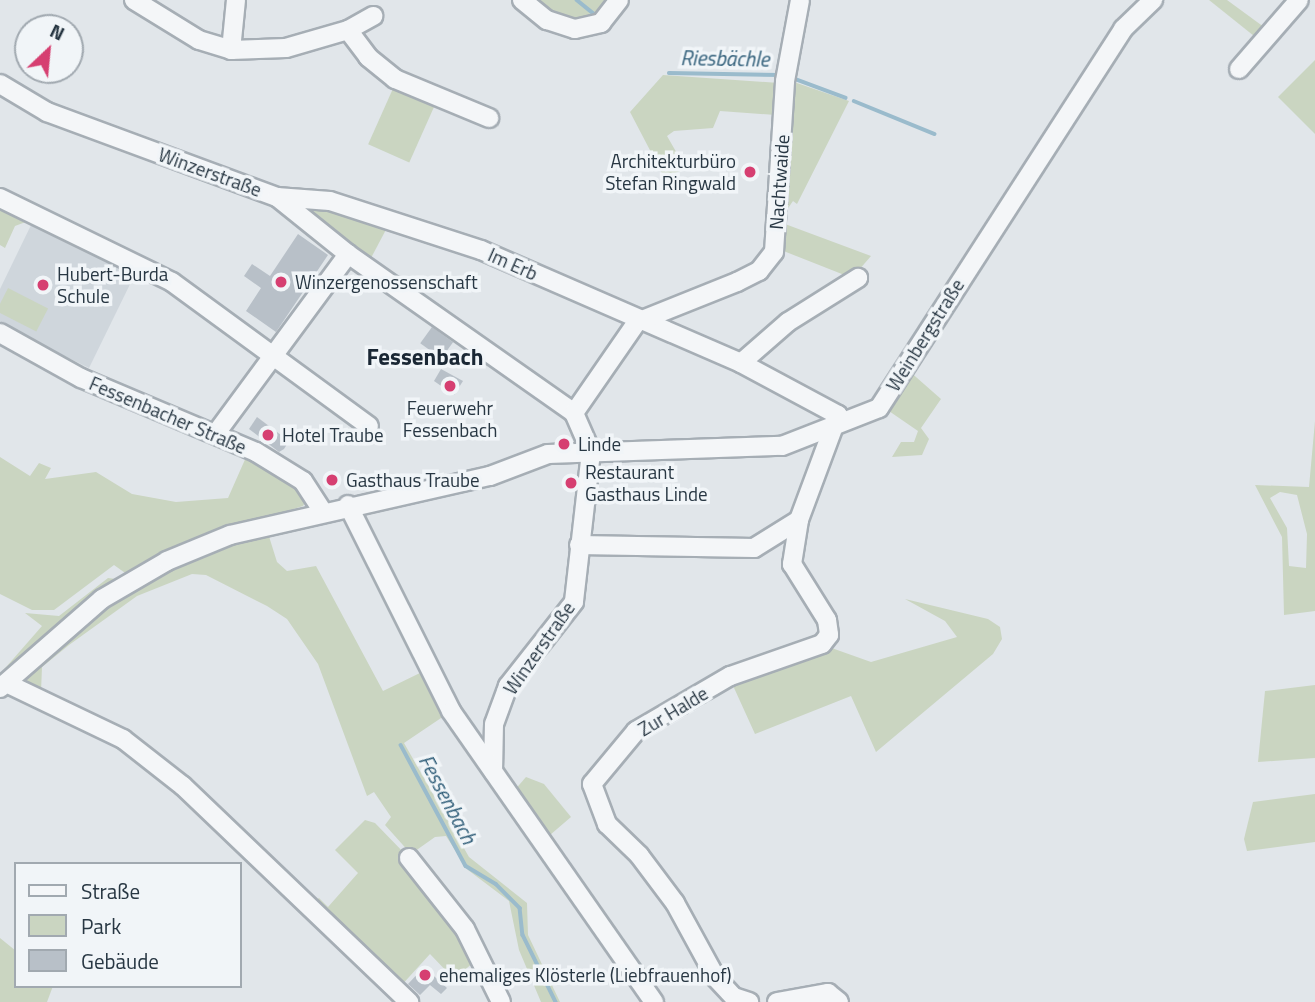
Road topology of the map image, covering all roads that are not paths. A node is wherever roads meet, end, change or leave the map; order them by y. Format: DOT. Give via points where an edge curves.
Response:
graph roads {
  1 [pos="134,0"];
  2 [pos="236,0"];
  3 [pos="522,0"];
  4 [pos="620,0"];
  5 [pos="800,0"];
  6 [pos="1153,0"];
  7 [pos="1299,0"];
  8 [pos="373,16"];
  9 [pos="348,30"];
  10 [pos="231,50"];
  11 [pos="1239,69"];
  12 [pos="0,84"];
  13 [pos="489,118"];
  14 [pos="277,197"];
  15 [pos="0,198"];
  16 [pos="348,254"];
  17 [pos="858,278"];
  18 [pos="637,322"];
  19 [pos="0,333"];
  20 [pos="274,356"];
  21 [pos="741,363"];
  22 [pos="574,413"];
  23 [pos="840,422"];
  24 [pos="369,425"];
  25 [pos="218,432"];
  26 [pos="591,452"];
  27 [pos="348,505"];
  28 [pos="322,510"];
  29 [pos="799,520"];
  30 [pos="579,545"];
  31 [pos="3,685"];
  32 [pos="493,771"];
  33 [pos="409,858"];
  34 [pos="410,1002"];
  35 [pos="501,1002"];
  36 [pos="654,1002"];
  37 [pos="750,1002"];
  38 [pos="777,1002"];
  39 [pos="839,1002"];
  1 -- 10 [label="street" via="199,40"];
  2 -- 10 [label="street"];
  3 -- 4 [label="street" via="547,20 575,29 601,23"];
  5 -- 18 [label="street, Nachtwaide" via="785,81 774,252 759,271"];
  6 -- 23 [label="street, Weinbergstraße" via="1123,29 879,408"];
  7 -- 11 [label="street"];
  8 -- 9 [label="street"];
  9 -- 10 [label="street" via="286,48"];
  9 -- 13 [label="street" via="368,57 396,79"];
  12 -- 14 [label="street, Winzerstraße" via="47,112"];
  14 -- 16 [label="street, Winzerstraße"];
  14 -- 18 [label="street, Im Erb" via="330,201 469,246"];
  15 -- 20 [label="street" via="155,272"];
  16 -- 20 [label="street"];
  16 -- 22 [label="street, Winzerstraße"];
  17 -- 21 [label="street" via="788,321"];
  18 -- 21 [label="street, Im Erb"];
  18 -- 22 [label="street"];
  19 -- 25 [label="street, Fessenbacher Straße" via="81,378"];
  20 -- 24 [label="street"];
  20 -- 25 [label="street"];
  21 -- 23 [label="street, Im Erb" via="831,409"];
  22 -- 26 [label="street"];
  23 -- 26 [label="street, Weinbergstraße" via="812,437 771,447"];
  23 -- 29 [label="street, Zur Halde"];
  25 -- 28 [label="street, Fessenbacher Straße" via="296,475 314,493"];
  26 -- 27 [label="street, Weinbergstraße" via="548,454 490,476"];
  26 -- 30 [label="street, Winzerstraße"];
  27 -- 28 [label="street, Weinbergstraße"];
  27 -- 32 [label="street" via="426,667"];
  28 -- 31 [label="street, Weinbergstraße" via="230,535 167,561 102,599"];
  29 -- 30 [label="street" via="754,548"];
  29 -- 37 [label="street, Zur Halde" via="792,564 827,620 829,635 822,644 730,676 636,732 592,784 607,824 639,855 675,903 716,978 734,997"];
  30 -- 32 [label="street, Winzerstraße" via="574,603 508,685 494,724"];
  31 -- 34 [label="street" via="123,739 183,786"];
  32 -- 36 [label="street"];
  33 -- 35 [label="street" via="466,929"];
  38 -- 39 [label="street" via="828,993"];
}
